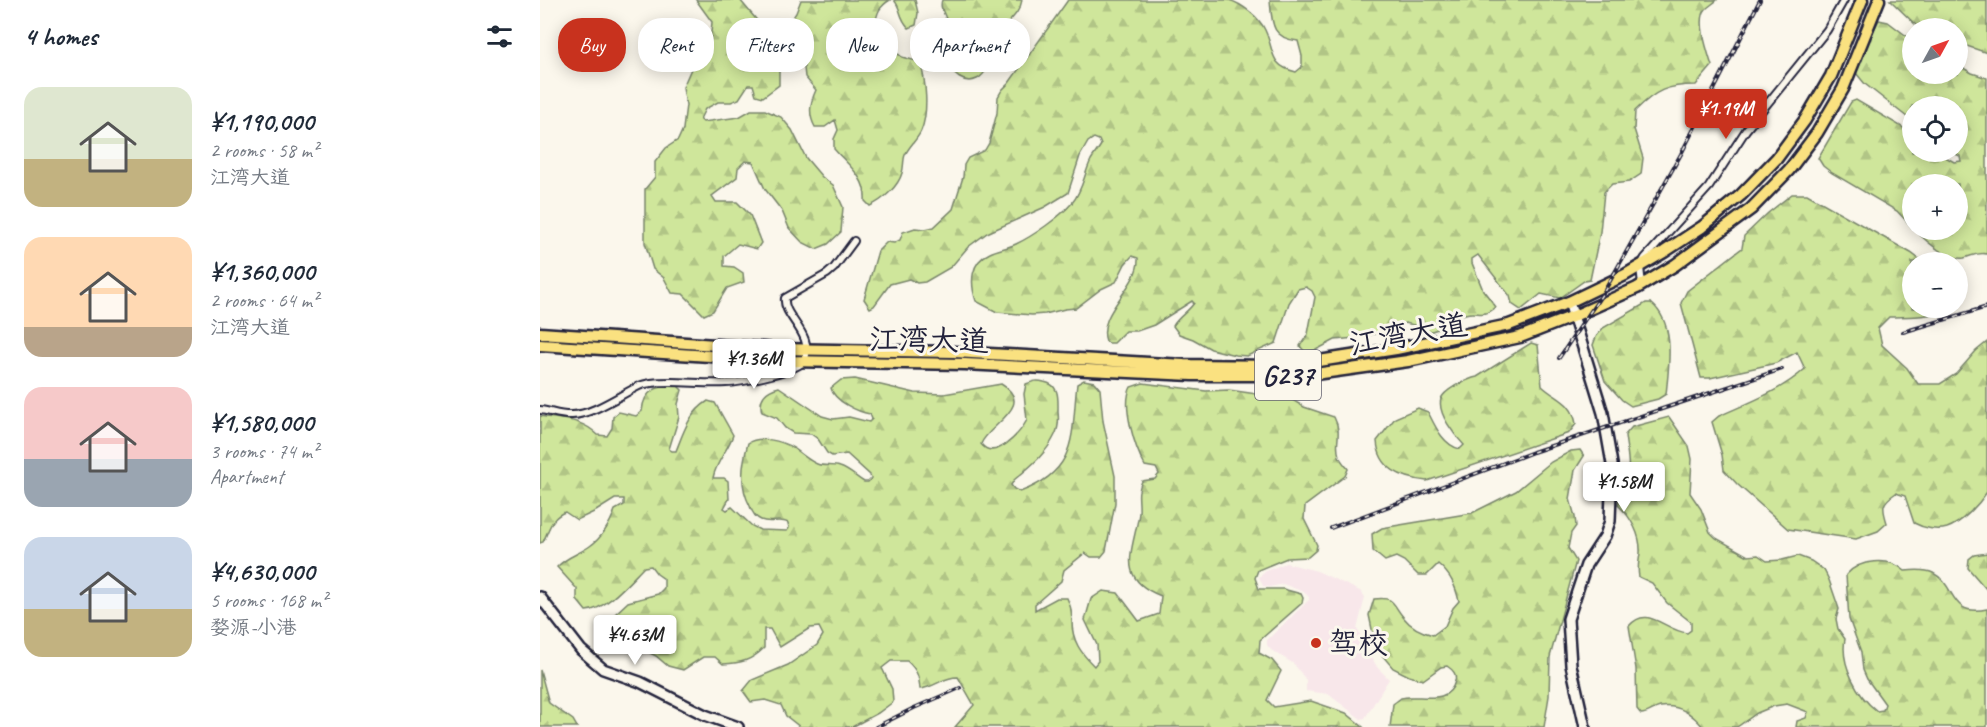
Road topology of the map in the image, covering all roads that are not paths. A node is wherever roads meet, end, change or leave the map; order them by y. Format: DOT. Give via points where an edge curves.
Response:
graph roads {
  1 [pos="1844,0"];
  2 [pos="1862,0"];
  3 [pos="1879,0"];
  4 [pos="854,241"];
  5 [pos="1640,267"];
  6 [pos="1641,285"];
  7 [pos="1569,302"];
  8 [pos="1574,316"];
  9 [pos="540,333"];
  10 [pos="540,345"];
  11 [pos="806,350"];
  12 [pos="804,362"];
  13 [pos="540,410"];
  14 [pos="540,597"];
  15 [pos="738,727"];
  16 [pos="1585,727"];
  1 -- 5 [label="street" via="1827,30 1746,130 1709,187"];
  2 -- 5 [label="highway, 江湾大道 / G237" via="1831,76 1778,158 1742,195"];
  3 -- 6 [label="highway, 江湾大道 / G237" via="1843,89 1789,170 1751,209 1685,259"];
  4 -- 11 [label="street" via="827,274 785,298"];
  5 -- 6 [label="street"];
  5 -- 7 [label="highway, 江湾大道 / G237"];
  6 -- 8 [label="highway, 江湾大道 / G237"];
  7 -- 8 [label="main road"];
  7 -- 11 [label="highway, 江湾大道 / G237" via="1509,325 1396,349 1287,366"];
  8 -- 12 [label="highway, 江湾大道 / G237" via="1520,337 1408,361 1315,374 1192,375 965,364"];
  8 -- 16 [label="main road" via="1603,413 1612,464 1610,521 1586,566 1568,619 1571,665"];
  9 -- 11 [label="highway, 江湾大道 / G237"];
  10 -- 12 [label="highway, 江湾大道 / G237"];
  11 -- 12 [label="street"];
  12 -- 13 [label="street" via="777,374 734,382 640,385 573,416"];
  14 -- 15 [label="main road" via="581,650 603,669"];
}
